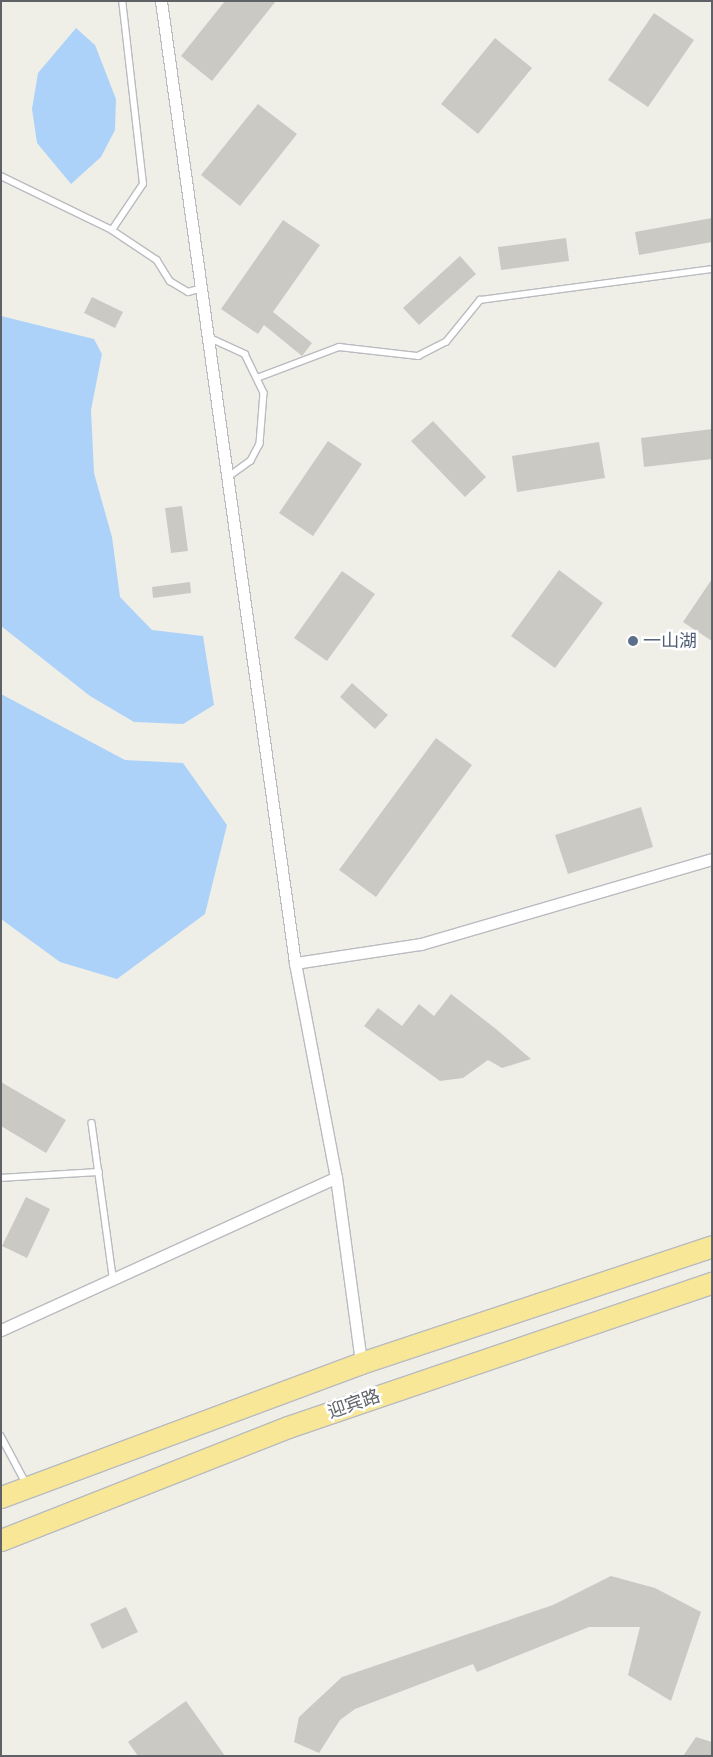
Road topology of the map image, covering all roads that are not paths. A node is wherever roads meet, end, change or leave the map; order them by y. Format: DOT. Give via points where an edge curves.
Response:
graph roads {
  1 [pos="122,1"];
  2 [pos="161,1"];
  3 [pos="1,176"];
  4 [pos="112,230"];
  5 [pos="712,269"];
  6 [pos="199,289"];
  7 [pos="206,336"];
  8 [pos="257,378"];
  9 [pos="226,479"];
  10 [pos="712,859"];
  11 [pos="295,963"];
  12 [pos="92,1123"];
  13 [pos="98,1172"];
  14 [pos="336,1176"];
  15 [pos="1,1178"];
  16 [pos="712,1246"];
  17 [pos="113,1276"];
  18 [pos="712,1283"];
  19 [pos="1,1330"];
  20 [pos="361,1363"];
  21 [pos="1,1436"];
  22 [pos="28,1487"];
  23 [pos="2,1496"];
  24 [pos="1,1540"];
  1 -- 4 [label="lane" via="143,184"];
  2 -- 6 [label="street"];
  3 -- 4 [label="lane"];
  4 -- 6 [label="lane" via="156,260 170,281 188,292"];
  5 -- 8 [label="lane" via="480,300 446,342 418,356 339,347"];
  6 -- 7 [label="street"];
  7 -- 8 [label="lane" via="245,354"];
  7 -- 9 [label="street"];
  8 -- 9 [label="lane" via="264,393 260,444 251,461"];
  9 -- 11 [label="street"];
  10 -- 11 [label="street" via="421,944"];
  11 -- 14 [label="street"];
  12 -- 13 [label="lane"];
  13 -- 15 [label="lane"];
  13 -- 17 [label="lane"];
  14 -- 17 [label="street"];
  14 -- 20 [label="street"];
  16 -- 20 [label="highway, 迎宾路"];
  17 -- 19 [label="street"];
  18 -- 24 [label="highway, 迎宾路" via="288,1427"];
  20 -- 22 [label="highway, 迎宾路"];
  21 -- 22 [label="lane"];
  22 -- 23 [label="highway, 迎宾路"];
}
